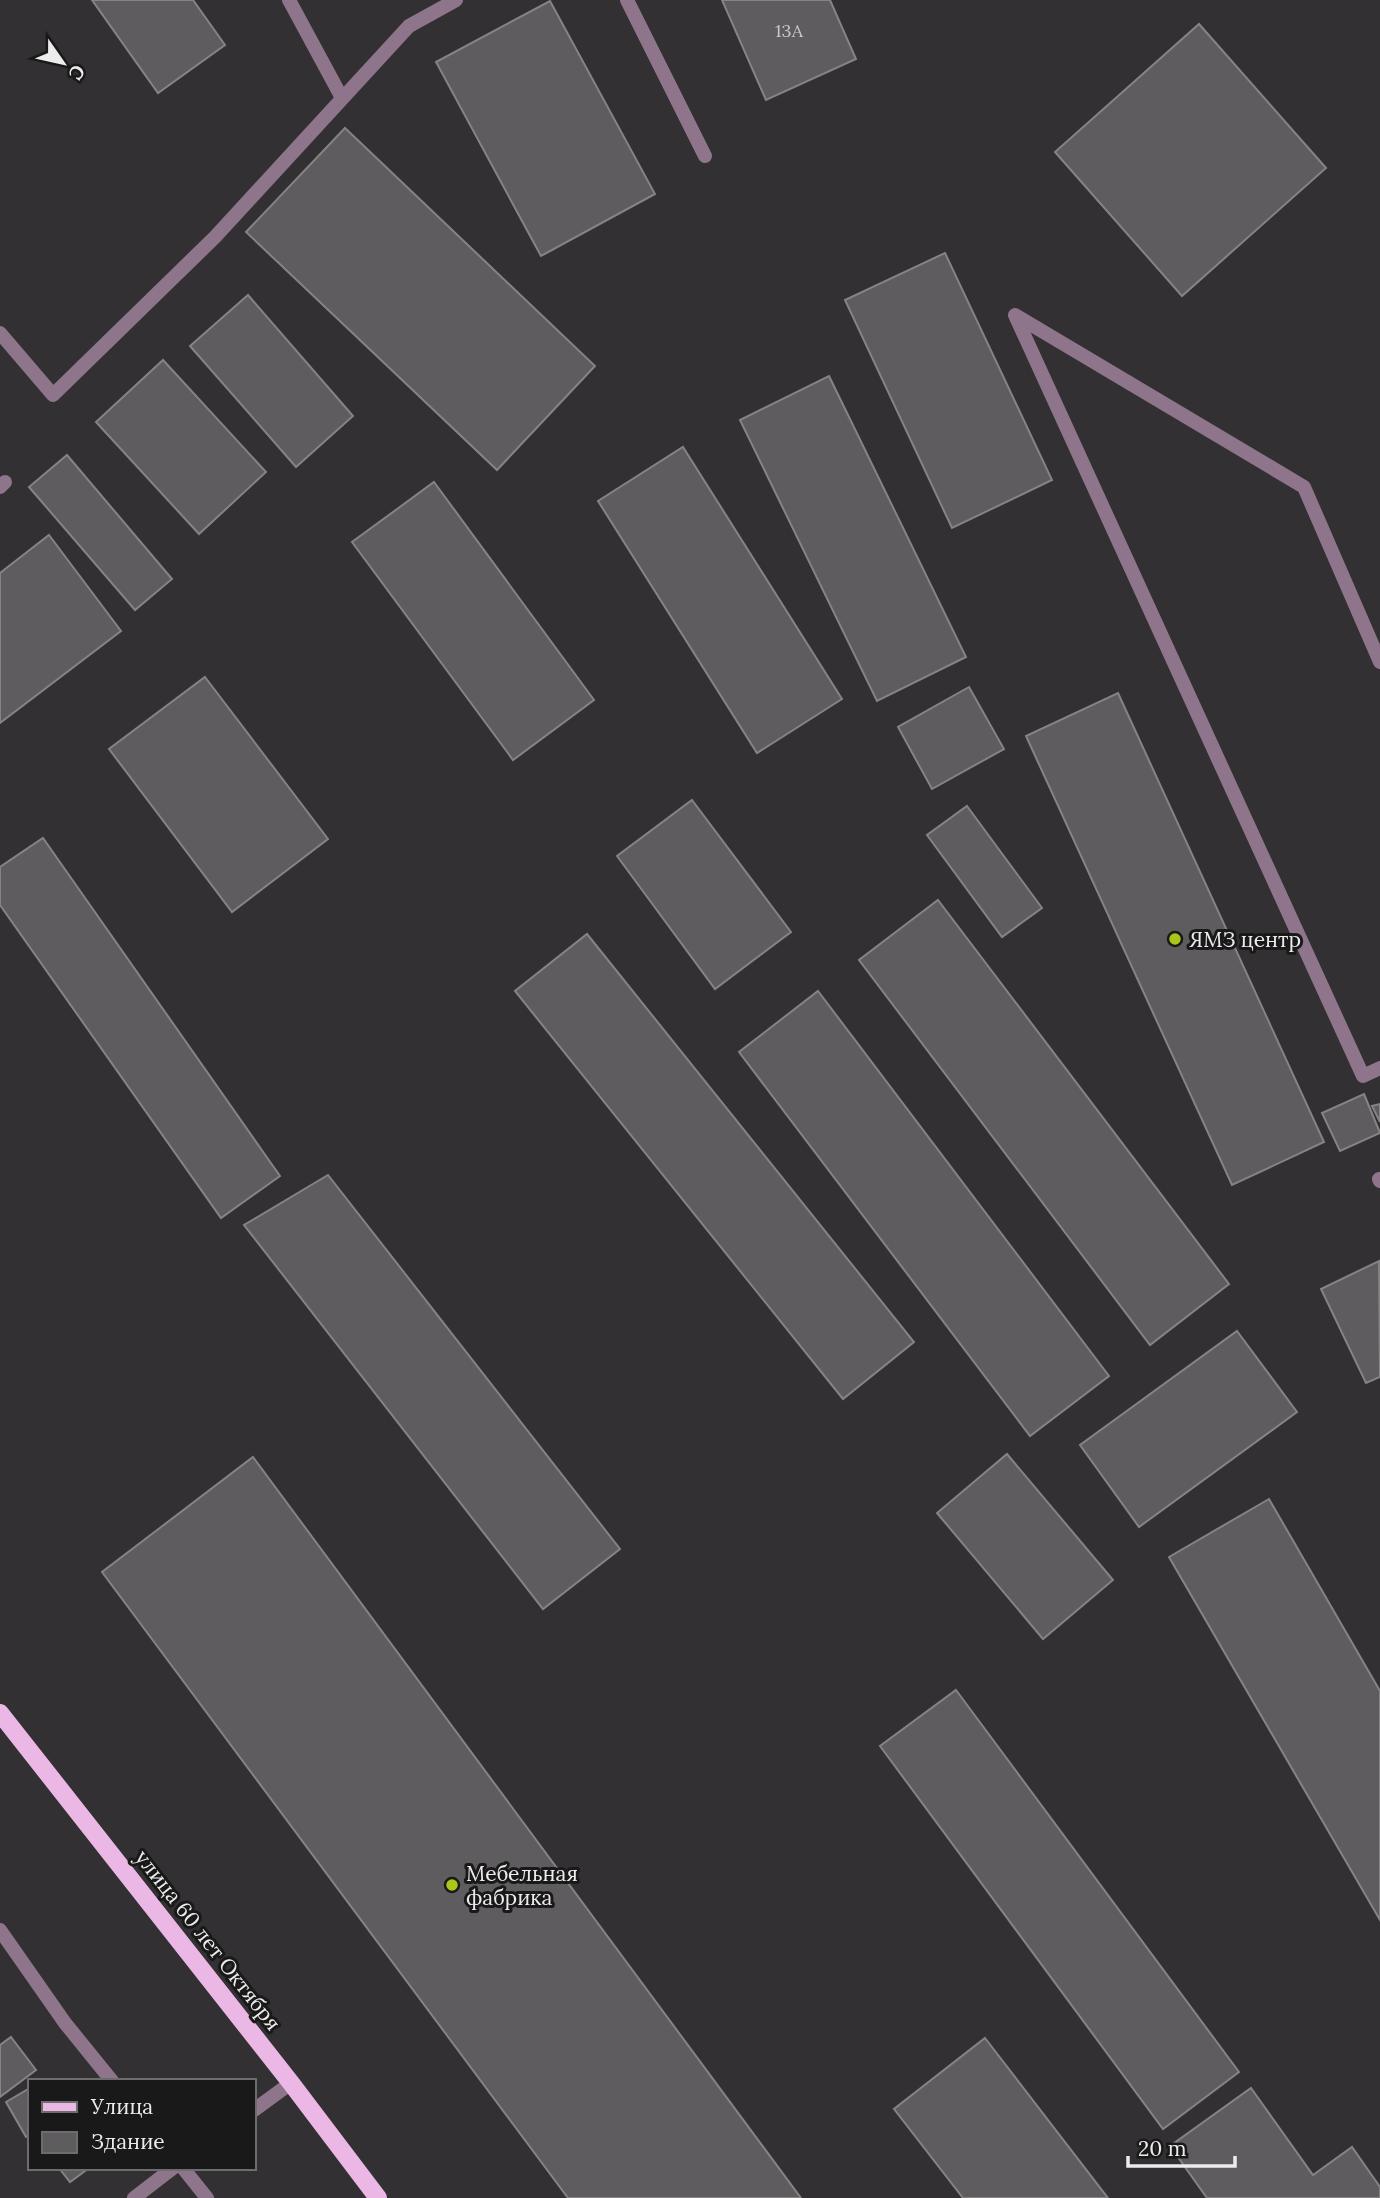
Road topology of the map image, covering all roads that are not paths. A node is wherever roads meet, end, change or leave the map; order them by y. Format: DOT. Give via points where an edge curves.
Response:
graph roads {
  1 [pos="289,0"];
  2 [pos="456,0"];
  3 [pos="627,0"];
  4 [pos="342,98"];
  5 [pos="705,156"];
  6 [pos="0,333"];
  7 [pos="1380,662"];
  8 [pos="1380,1068"];
  9 [pos="0,1713"];
  10 [pos="0,1930"];
  11 [pos="110,2079"];
  12 [pos="291,2083"];
  13 [pos="256,2109"];
  14 [pos="170,2170"];
  15 [pos="185,2170"];
  16 [pos="134,2198"];
  17 [pos="207,2198"];
  18 [pos="377,2198"];
  1 -- 4 [label="lane"];
  2 -- 4 [label="lane" via="409,26"];
  3 -- 5 [label="lane"];
  4 -- 6 [label="lane" via="215,237 53,395"];
  7 -- 8 [label="lane" via="1304,487 1015,315 1363,1076"];
  9 -- 12 [label="main road, улица 60 лет Октября"];
  10 -- 11 [label="lane"];
  12 -- 13 [label="lane"];
  12 -- 18 [label="main road, улица 60 лет Октября"];
  14 -- 16 [label="lane"];
  15 -- 17 [label="lane"];
}
